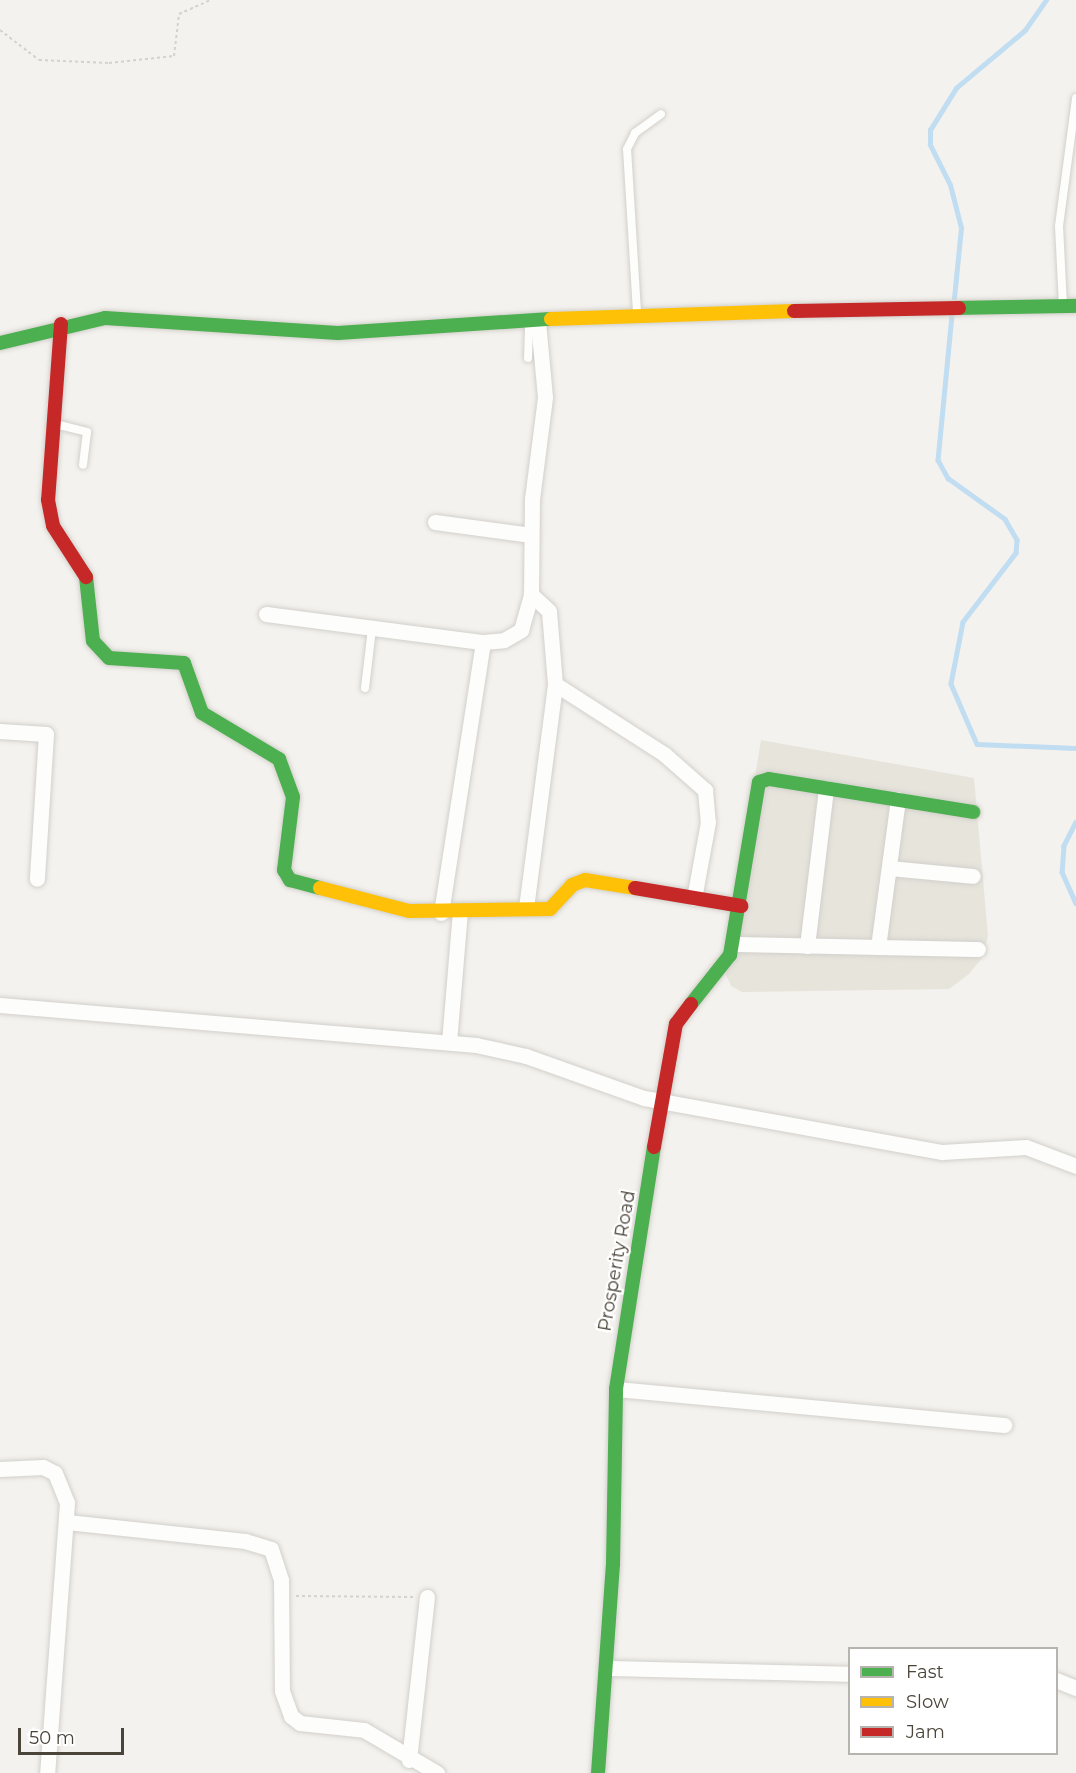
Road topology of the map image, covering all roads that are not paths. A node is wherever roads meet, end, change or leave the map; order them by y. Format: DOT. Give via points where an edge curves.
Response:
graph roads {
  1 [pos="1076,98"];
  2 [pos="662,114"];
  3 [pos="1070,306"];
  4 [pos="637,314"];
  5 [pos="533,321"];
  6 [pos="61,324"];
  7 [pos="0,343"];
  8 [pos="528,358"];
  9 [pos="54,423"];
  10 [pos="83,465"];
  11 [pos="435,522"];
  12 [pos="531,535"];
  13 [pos="531,594"];
  14 [pos="266,614"];
  15 [pos="372,628"];
  16 [pos="483,642"];
  17 [pos="555,684"];
  18 [pos="365,688"];
  19 [pos="0,731"];
  20 [pos="826,788"];
  21 [pos="898,800"];
  22 [pos="973,812"];
  23 [pos="889,868"];
  24 [pos="973,876"];
  25 [pos="37,879"];
  26 [pos="694,898"];
  27 [pos="741,906"];
  28 [pos="526,908"];
  29 [pos="460,911"];
  30 [pos="441,913"];
  31 [pos="734,944"];
  32 [pos="807,946"];
  33 [pos="878,947"];
  34 [pos="978,949"];
  35 [pos="0,1005"];
  36 [pos="449,1042"];
  37 [pos="662,1102"];
  38 [pos="1076,1166"];
  39 [pos="616,1389"];
  40 [pos="1004,1425"];
  41 [pos="0,1469"];
  42 [pos="67,1522"];
  43 [pos="427,1597"];
  44 [pos="607,1668"];
  45 [pos="848,1674"];
  46 [pos="1058,1681"];
  47 [pos="1076,1688"];
  48 [pos="409,1760"];
  49 [pos="47,1773"];
  50 [pos="437,1773"];
  51 [pos="598,1773"];
  1 -- 3 [label="lane" via="1060,216"];
  2 -- 4 [label="lane" via="635,134 627,149"];
  3 -- 4 [label="street"];
  4 -- 5 [label="street"];
  5 -- 6 [label="street" via="338,333 164,319"];
  5 -- 8 [label="lane"];
  5 -- 12 [label="street" via="545,397"];
  6 -- 7 [label="street"];
  6 -- 9 [label="street"];
  9 -- 10 [label="lane" via="87,432"];
  9 -- 30 [label="street" via="48,478 51,516 63,542 86,571 97,649 109,658 184,663 202,713 279,759 292,788 284,870 290,880 380,907"];
  11 -- 12 [label="street"];
  12 -- 13 [label="street"];
  13 -- 16 [label="street" via="521,630 504,640"];
  13 -- 17 [label="street" via="549,611"];
  14 -- 15 [label="street"];
  15 -- 16 [label="street"];
  15 -- 18 [label="lane"];
  16 -- 30 [label="street"];
  17 -- 26 [label="street" via="664,754 705,790 708,822"];
  17 -- 28 [label="street"];
  19 -- 25 [label="street" via="46,734"];
  20 -- 21 [label="street"];
  20 -- 27 [label="street, Prosperity Road" via="761,780"];
  20 -- 32 [label="street"];
  21 -- 22 [label="street"];
  21 -- 23 [label="street"];
  23 -- 24 [label="street"];
  23 -- 33 [label="street"];
  26 -- 27 [label="street"];
  26 -- 28 [label="street" via="585,880 572,885 550,909"];
  27 -- 31 [label="street, Prosperity Road"];
  28 -- 29 [label="street"];
  29 -- 30 [label="street"];
  29 -- 36 [label="street"];
  31 -- 32 [label="street"];
  31 -- 37 [label="street, Prosperity Road" via="723,969 682,1009"];
  32 -- 33 [label="street"];
  33 -- 34 [label="street"];
  35 -- 36 [label="street"];
  36 -- 37 [label="street" via="526,1056"];
  37 -- 38 [label="street" via="942,1152 1026,1147"];
  37 -- 39 [label="street, Prosperity Road"];
  39 -- 40 [label="street"];
  39 -- 44 [label="street, Prosperity Road"];
  41 -- 42 [label="street" via="43,1467 55,1473 64,1486"];
  42 -- 48 [label="street" via="259,1543 279,1563 282,1691 291,1716 300,1723 364,1730"];
  42 -- 49 [label="street"];
  43 -- 48 [label="street"];
  44 -- 45 [label="street"];
  44 -- 51 [label="street, Prosperity Road"];
  46 -- 47 [label="street"];
  48 -- 50 [label="street"];
}
